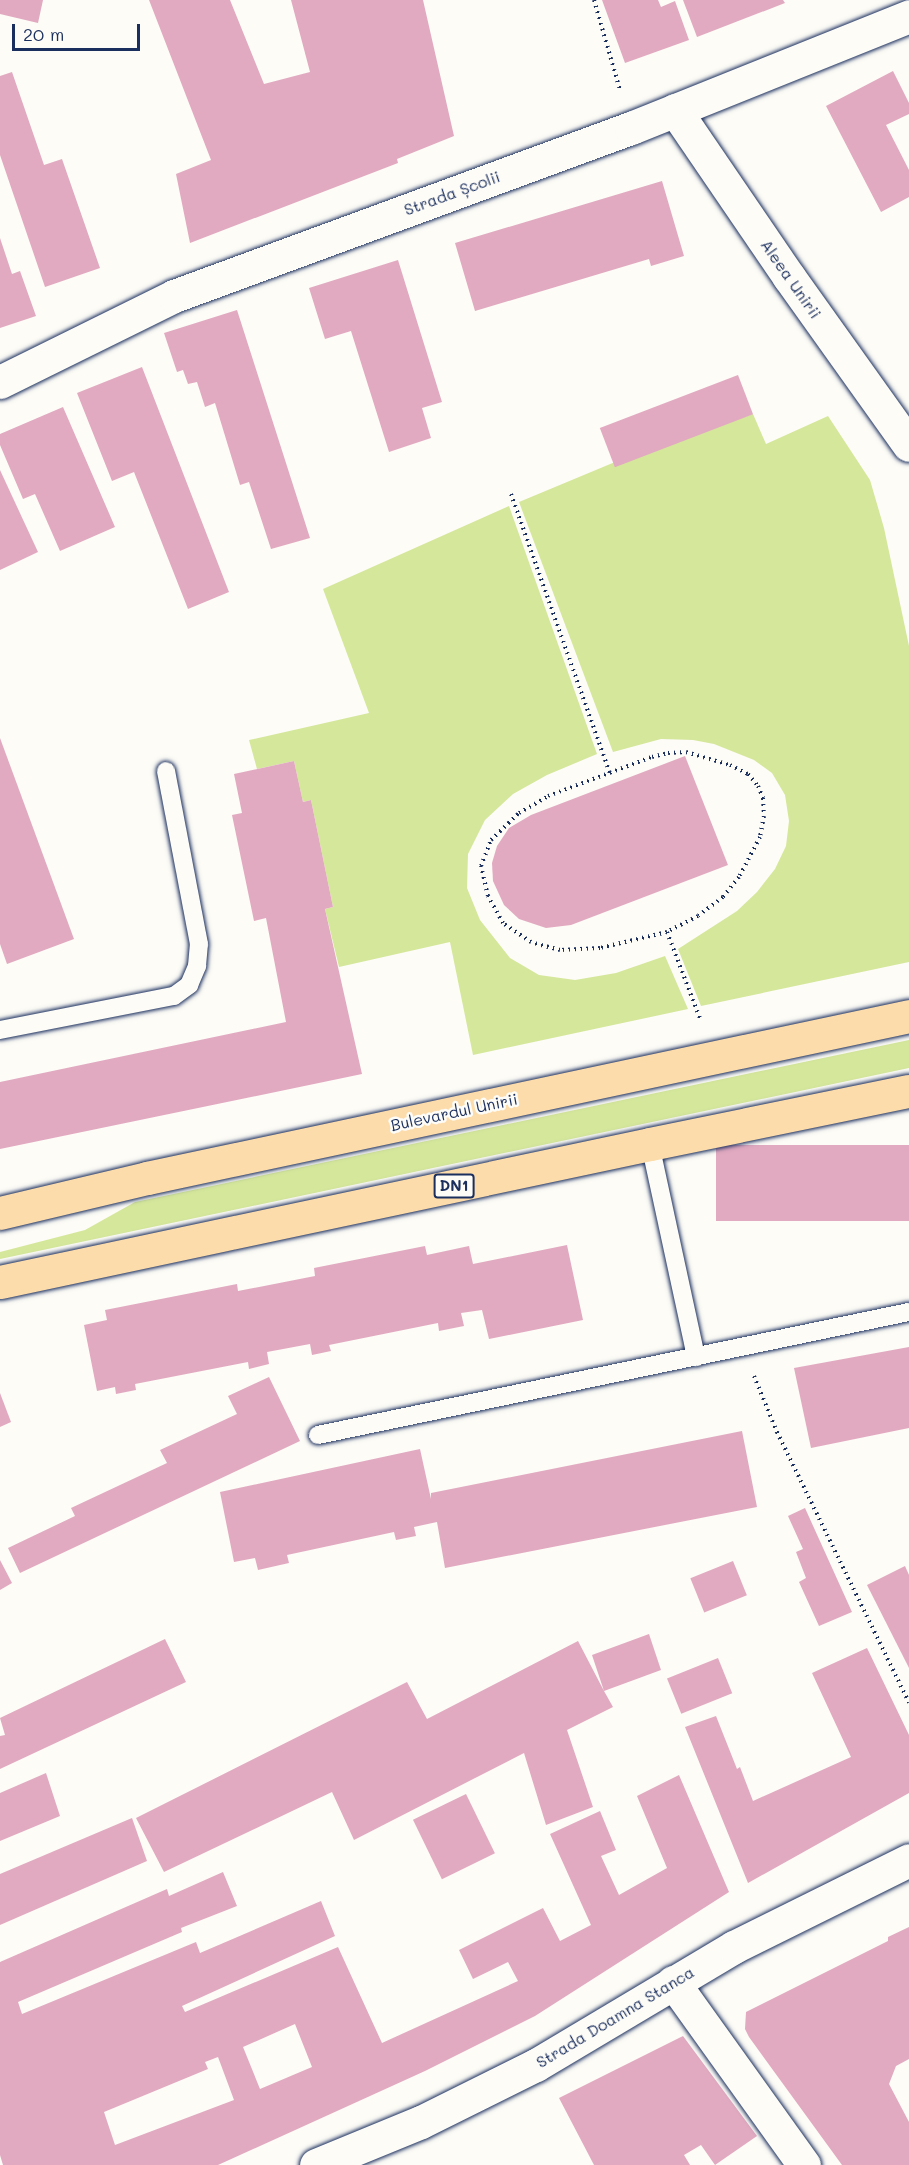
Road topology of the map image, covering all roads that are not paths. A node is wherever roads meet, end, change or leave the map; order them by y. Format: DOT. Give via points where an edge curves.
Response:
graph roads {
  1 [pos="909,16"];
  2 [pos="675,110"];
  3 [pos="0,382"];
  4 [pos="909,445"];
  5 [pos="165,771"];
  6 [pos="909,1016"];
  7 [pos="0,1030"];
  8 [pos="909,1091"];
  9 [pos="650,1144"];
  10 [pos="0,1213"];
  11 [pos="0,1282"];
  12 [pos="909,1312"];
  13 [pos="696,1357"];
  14 [pos="318,1436"];
  15 [pos="909,1860"];
  16 [pos="673,1982"];
  17 [pos="316,2165"];
  18 [pos="804,2165"];
  1 -- 2 [label="street, Strada Școlii"];
  2 -- 3 [label="street, Strada Școlii" via="174,296"];
  2 -- 4 [label="street, Aleea Unirii"];
  5 -- 7 [label="lane" via="199,944 197,966 189,984 174,996"];
  6 -- 10 [label="main road, Bulevardul Unirii" via="147,1178"];
  8 -- 9 [label="main road, DN1"];
  9 -- 11 [label="main road, DN1"];
  9 -- 13 [label="lane"];
  12 -- 13 [label="lane"];
  13 -- 14 [label="lane"];
  15 -- 16 [label="street, Strada Doamna Stanca" via="782,1921"];
  16 -- 17 [label="street, Strada Doamna Stanca" via="536,2065 421,2122"];
  16 -- 18 [label="street"];
}
